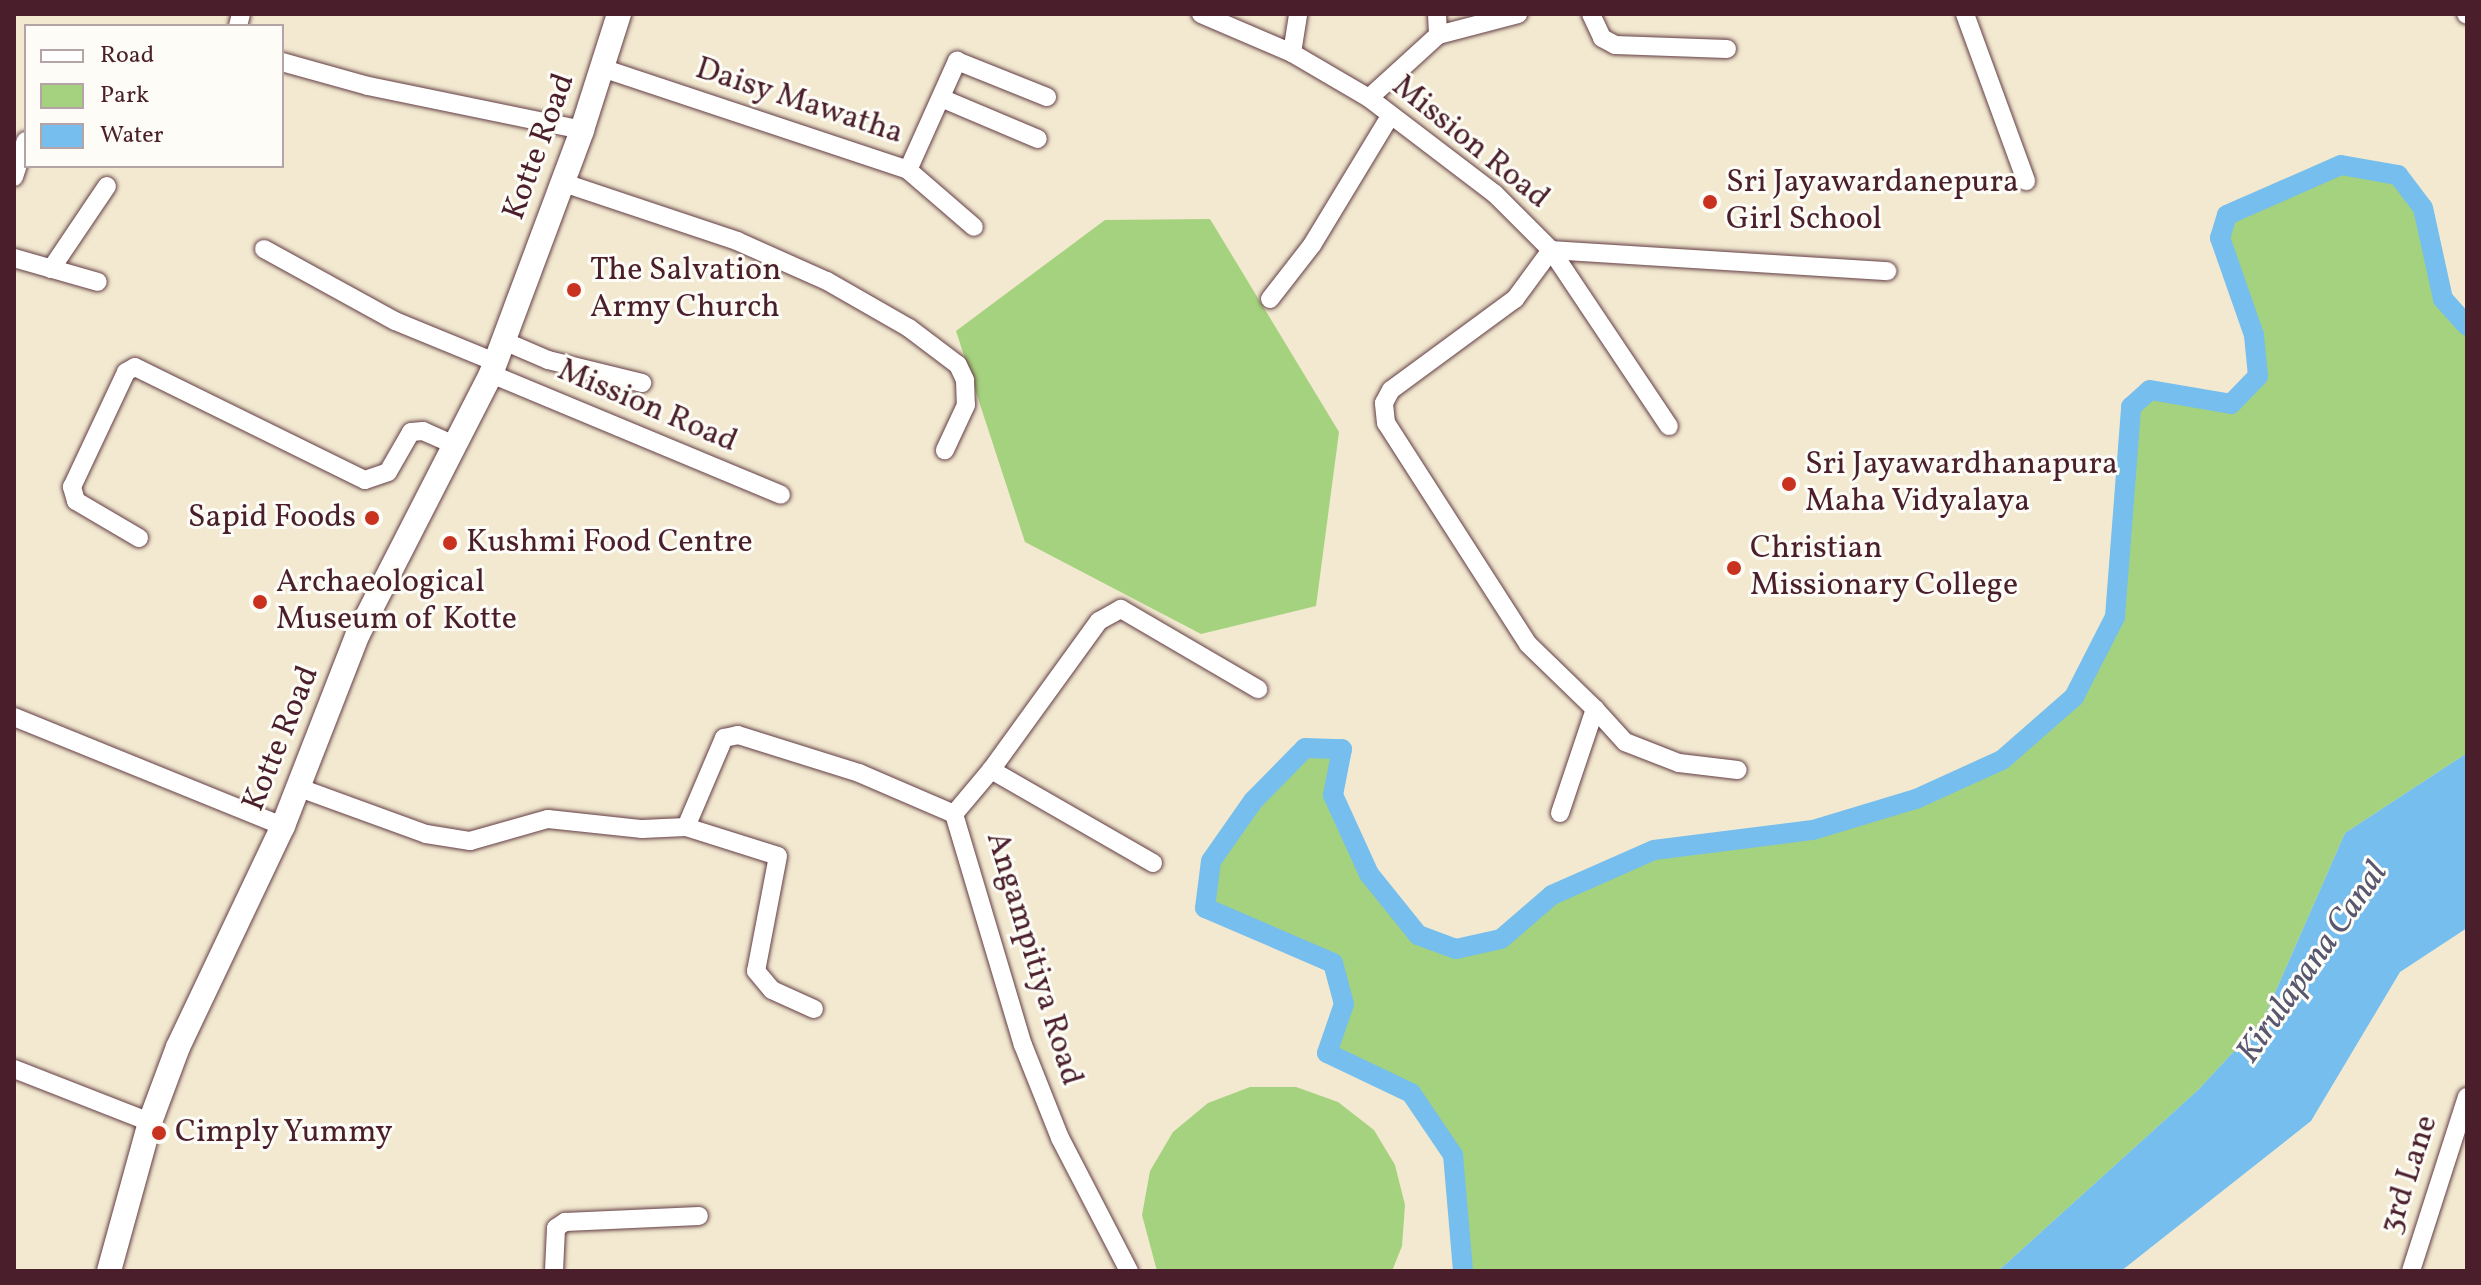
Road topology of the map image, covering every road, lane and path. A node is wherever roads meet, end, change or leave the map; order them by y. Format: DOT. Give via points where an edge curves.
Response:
graph roads {
  1 [pos="1201,14"];
  2 [pos="1298,14"];
  3 [pos="1437,14"];
  4 [pos="1518,14"];
  5 [pos="1591,14"];
  6 [pos="1965,14"];
  7 [pos="614,15"];
  8 [pos="1438,35"];
  9 [pos="1727,49"];
  10 [pos="1292,53"];
  11 [pos="284,63"];
  12 [pos="602,68"];
  13 [pos="1047,97"];
  14 [pos="941,98"];
  15 [pos="1369,98"];
  16 [pos="1390,116"];
  17 [pos="582,130"];
  18 [pos="1038,139"];
  19 [pos="24,147"];
  20 [pos="908,170"];
  21 [pos="14,177"];
  22 [pos="2026,181"];
  23 [pos="561,182"];
  24 [pos="107,186"];
  25 [pos="974,227"];
  26 [pos="264,249"];
  27 [pos="1551,250"];
  28 [pos="14,258"];
  29 [pos="51,269"];
  30 [pos="1887,271"];
  31 [pos="98,282"];
  32 [pos="1270,299"];
  33 [pos="496,359"];
  34 [pos="642,383"];
  35 [pos="1669,426"];
  36 [pos="456,446"];
  37 [pos="945,450"];
  38 [pos="781,495"];
  39 [pos="139,538"];
  40 [pos="1258,689"];
  41 [pos="1595,709"];
  42 [pos="14,717"];
  43 [pos="991,770"];
  44 [pos="1738,770"];
  45 [pos="297,787"];
  46 [pos="1560,813"];
  47 [pos="954,814"];
  48 [pos="283,826"];
  49 [pos="686,827"];
  50 [pos="1153,863"];
  51 [pos="814,1009"];
  52 [pos="14,1069"];
  53 [pos="2467,1097"];
  54 [pos="150,1122"];
  55 [pos="699,1216"];
  56 [pos="109,1271"];
  57 [pos="554,1271"];
  58 [pos="1129,1271"];
  59 [pos="2411,1271"];
  1 -- 10 [label="street, Mission Road"];
  2 -- 10 [label="street"];
  3 -- 8 [label="street"];
  4 -- 8 [label="street"];
  5 -- 9 [label="street" via="1602,38 1615,45"];
  6 -- 22 [label="street"];
  7 -- 12 [label="main road, Kotte Road"];
  8 -- 15 [label="street"];
  10 -- 15 [label="street, Mission Road"];
  11 -- 17 [label="street" via="368,86"];
  12 -- 17 [label="main road, Kotte Road"];
  12 -- 20 [label="street, Daisy Mawatha"];
  13 -- 14 [label="street, Daisy Mawatha" via="957,61"];
  14 -- 18 [label="street"];
  14 -- 20 [label="street, Daisy Mawatha"];
  15 -- 16 [label="street, Mission Road"];
  16 -- 27 [label="street, Mission Road" via="1495,194"];
  16 -- 32 [label="street" via="1312,245"];
  17 -- 23 [label="main road, Kotte Road"];
  19 -- 21 [label="street"];
  20 -- 25 [label="street"];
  23 -- 33 [label="main road, Kotte Road"];
  23 -- 37 [label="street" via="737,241 827,281 909,328 958,365 965,380 966,405"];
  24 -- 29 [label="street"];
  26 -- 33 [label="street" via="395,321"];
  27 -- 30 [label="street"];
  27 -- 35 [label="street, Mission Road"];
  27 -- 41 [label="street" via="1515,299 1391,390 1384,403 1386,423 1528,644"];
  28 -- 29 [label="street"];
  29 -- 31 [label="street"];
  33 -- 34 [label="street" via="548,360"];
  33 -- 36 [label="main road, Kotte Road"];
  33 -- 38 [label="street, Mission Road"];
  36 -- 39 [label="street" via="423,431 411,432 388,472 365,480 135,367 126,372 72,487 76,501"];
  36 -- 45 [label="main road, Kotte Road" via="358,634"];
  40 -- 43 [label="street" via="1121,609 1099,621"];
  41 -- 44 [label="street" via="1625,742 1679,763"];
  41 -- 46 [label="street"];
  42 -- 48 [label="street"];
  43 -- 47 [label="street"];
  43 -- 50 [label="street"];
  45 -- 48 [label="main road, Kotte Road"];
  45 -- 49 [label="street" via="426,834 470,841 548,819 642,829"];
  47 -- 49 [label="street, Angampitiya Road" via="859,773 731,735 724,738"];
  47 -- 58 [label="street, Angampitiya Road" via="1023,1045 1060,1138"];
  48 -- 54 [label="main road, Kotte Road" via="178,1047"];
  49 -- 51 [label="street" via="778,856 756,971 772,990"];
  52 -- 54 [label="street"];
  53 -- 59 [label="street, 3rd Lane"];
  54 -- 56 [label="main road, Kotte Road"];
  55 -- 57 [label="street" via="565,1222 556,1228"];
}
